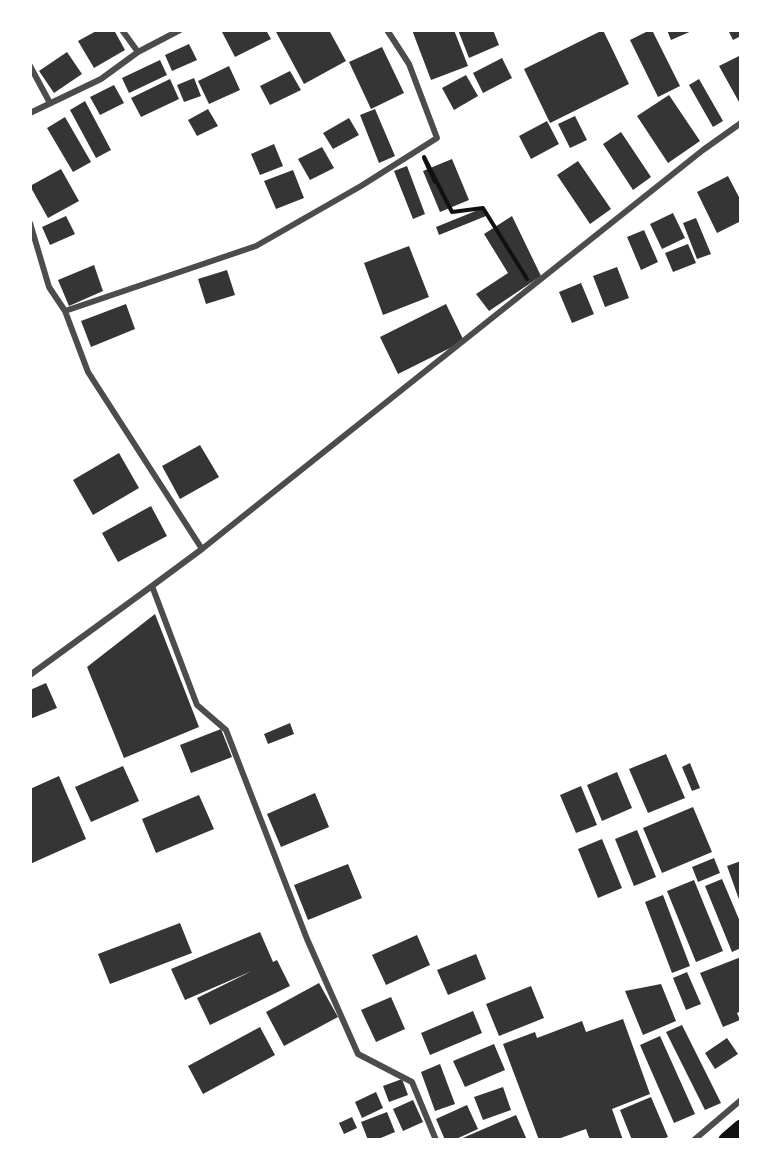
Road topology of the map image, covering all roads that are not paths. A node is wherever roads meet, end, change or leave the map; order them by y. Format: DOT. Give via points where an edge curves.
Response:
graph roads {
  1 [pos="122,30"];
  2 [pos="180,30"];
  3 [pos="387,30"];
  4 [pos="138,52"];
  5 [pos="30,66"];
  6 [pos="50,103"];
  7 [pos="30,113"];
  8 [pos="741,123"];
  9 [pos="30,223"];
  10 [pos="64,311"];
  11 [pos="202,549"];
  12 [pos="152,586"];
  13 [pos="30,675"];
  14 [pos="741,1100"];
  15 [pos="741,1127"];
  16 [pos="436,1140"];
  17 [pos="694,1140"];
  18 [pos="726,1140"];
  1 -- 4 [label="street"];
  2 -- 4 [label="street"];
  3 -- 10 [label="street" via="409,64 437,138 256,246"];
  4 -- 6 [label="street" via="101,79"];
  5 -- 6 [label="street"];
  6 -- 7 [label="street"];
  8 -- 11 [label="street"];
  9 -- 10 [label="street" via="49,287"];
  10 -- 11 [label="street" via="88,372"];
  11 -- 12 [label="street"];
  12 -- 13 [label="street"];
  12 -- 16 [label="street" via="197,705 226,730 307,939 358,1054 412,1082"];
  14 -- 17 [label="street"];
  15 -- 18 [label="main road"];
}
